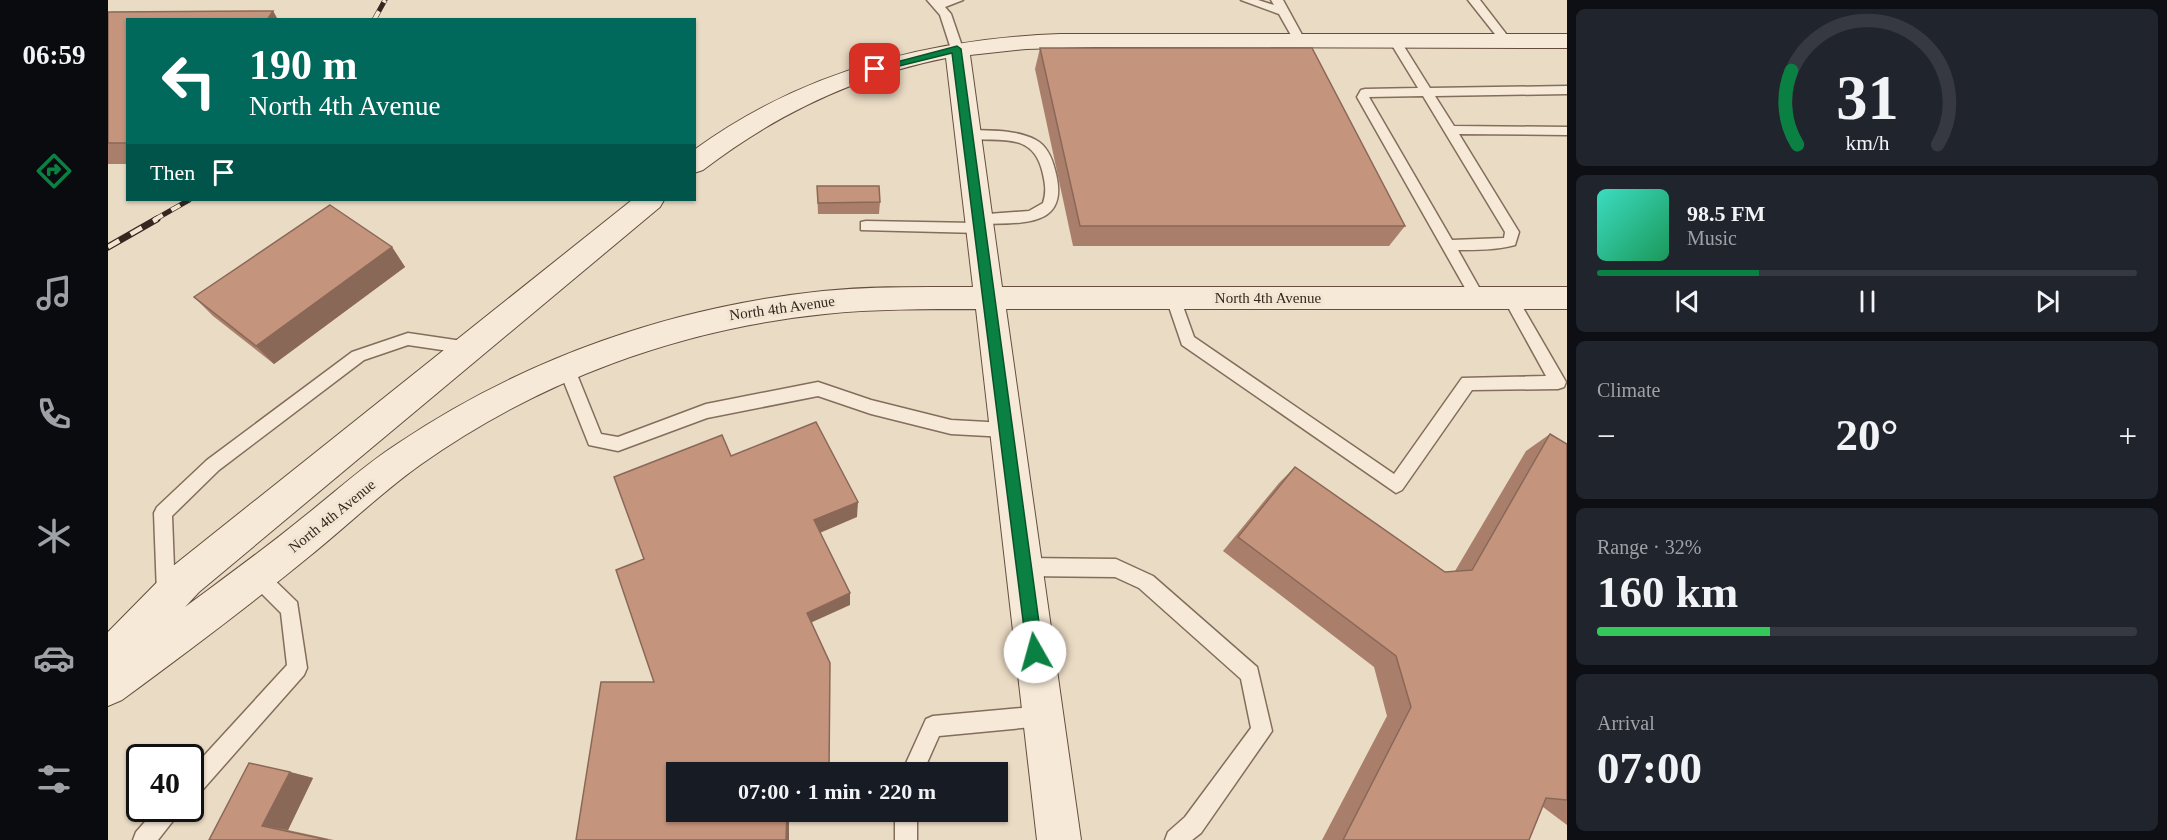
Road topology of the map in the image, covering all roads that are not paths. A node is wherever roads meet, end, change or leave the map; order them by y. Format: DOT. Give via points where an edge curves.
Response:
graph roads {
  1 [pos="957,0"];
  2 [pos="1247,0"];
  3 [pos="1277,0"];
  4 [pos="1474,0"];
  5 [pos="935,3"];
  6 [pos="1284,12"];
  7 [pos="1506,41"];
  8 [pos="1567,41"];
  9 [pos="1300,42"];
  10 [pos="1396,42"];
  11 [pos="957,49"];
  12 [pos="1567,90"];
  13 [pos="1426,92"];
  14 [pos="1450,130"];
  15 [pos="1567,131"];
  16 [pos="968,134"];
  17 [pos="696,163"];
  18 [pos="649,201"];
  19 [pos="980,224"];
  20 [pos="866,226"];
  21 [pos="1448,245"];
  22 [pos="989,298"];
  23 [pos="1173,298"];
  24 [pos="1478,298"];
  25 [pos="1510,298"];
  26 [pos="1567,298"];
  27 [pos="469,348"];
  28 [pos="567,367"];
  29 [pos="1006,430"];
  30 [pos="1024,567"];
  31 [pos="257,576"];
  32 [pos="166,599"];
  33 [pos="108,660"];
  34 [pos="108,686"];
  35 [pos="1043,716"];
  36 [pos="917,762"];
  37 [pos="204,771"];
  38 [pos="160,822"];
  39 [pos="906,822"];
  40 [pos="144,840"];
  41 [pos="906,840"];
  42 [pos="1059,840"];
  43 [pos="1176,840"];
  1 -- 5 [label="lane"];
  2 -- 6 [label="lane"];
  3 -- 6 [label="lane"];
  4 -- 7 [label="lane"];
  5 -- 11 [label="lane" via="945,14"];
  6 -- 9 [label="lane"];
  7 -- 8 [label="street"];
  7 -- 10 [label="street"];
  9 -- 10 [label="street"];
  9 -- 11 [label="street" via="1055,42"];
  10 -- 13 [label="lane"];
  11 -- 16 [label="street"];
  11 -- 17 [label="street" via="875,69 805,96 738,132"];
  12 -- 13 [label="lane"];
  13 -- 14 [label="lane"];
  13 -- 21 [label="lane" via="1373,92 1363,97"];
  14 -- 15 [label="lane"];
  14 -- 21 [label="lane" via="1512,232 1510,241 1499,244"];
  16 -- 19 [label="street"];
  16 -- 19 [label="lane" via="1007,137 1035,145 1044,155 1052,184 1053,200 1040,213"];
  18 -- 27 [label="street"];
  19 -- 20 [label="lane"];
  19 -- 22 [label="street"];
  21 -- 24 [label="lane"];
  22 -- 23 [label="street, North 4th Avenue"];
  22 -- 28 [label="street, North 4th Avenue" via="889,298 776,306 669,330"];
  22 -- 29 [label="street"];
  23 -- 24 [label="street, North 4th Avenue"];
  23 -- 25 [label="lane" via="1187,341 1396,485 1468,383 1558,381"];
  24 -- 25 [label="street, North 4th Avenue"];
  25 -- 26 [label="street, North 4th Avenue"];
  27 -- 32 [label="street"];
  27 -- 32 [label="lane" via="408,339 358,356 213,465 163,513"];
  28 -- 29 [label="lane" via="595,440 618,444 706,411 818,389 951,427"];
  28 -- 31 [label="street, North 4th Avenue" via="490,405 424,444"];
  29 -- 30 [label="street"];
  30 -- 35 [label="street"];
  30 -- 43 [label="lane" via="1116,568 1146,582 1250,674 1262,731 1193,825"];
  31 -- 34 [label="street, North 4th Avenue"];
  31 -- 37 [label="lane" via="290,609 297,668"];
  32 -- 33 [label="street"];
  35 -- 36 [label="lane" via="933,726"];
  35 -- 42 [label="street"];
  38 -- 40 [label="lane"];
  39 -- 41 [label="lane"];
}
